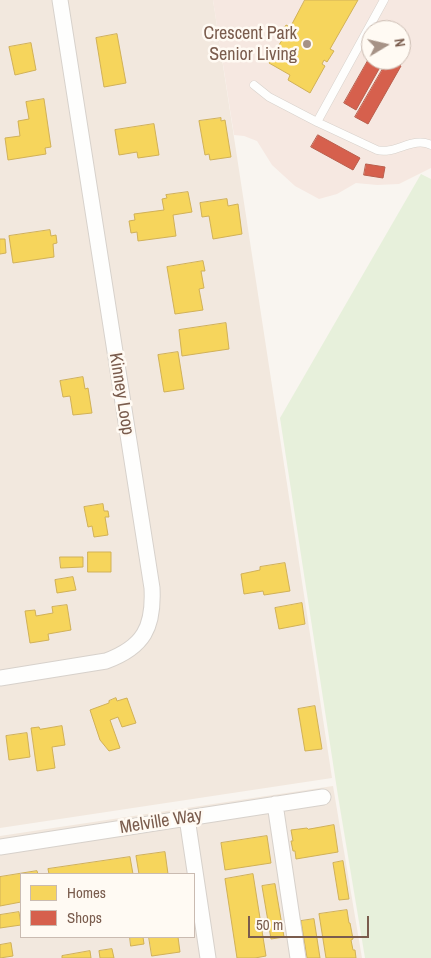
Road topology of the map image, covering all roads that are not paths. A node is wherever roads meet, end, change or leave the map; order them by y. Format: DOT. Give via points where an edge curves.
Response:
graph roads {
  1 [pos="60,0"];
  2 [pos="384,0"];
  3 [pos="254,85"];
  4 [pos="317,122"];
  5 [pos="431,145"];
  6 [pos="0,678"];
  7 [pos="323,797"];
  8 [pos="275,804"];
  9 [pos="187,818"];
  10 [pos="0,847"];
  11 [pos="208,958"];
  12 [pos="298,958"];
  1 -- 6 [label="street, Kinney Loop" via="152,588 152,610 141,639 117,657"];
  2 -- 4 [label="lane"];
  3 -- 4 [label="lane" via="269,97"];
  4 -- 5 [label="lane" via="380,151 419,142"];
  7 -- 8 [label="street, Melville Way"];
  8 -- 9 [label="street, Melville Way"];
  8 -- 12 [label="street"];
  9 -- 10 [label="street, Melville Way"];
  9 -- 11 [label="street"];
}
